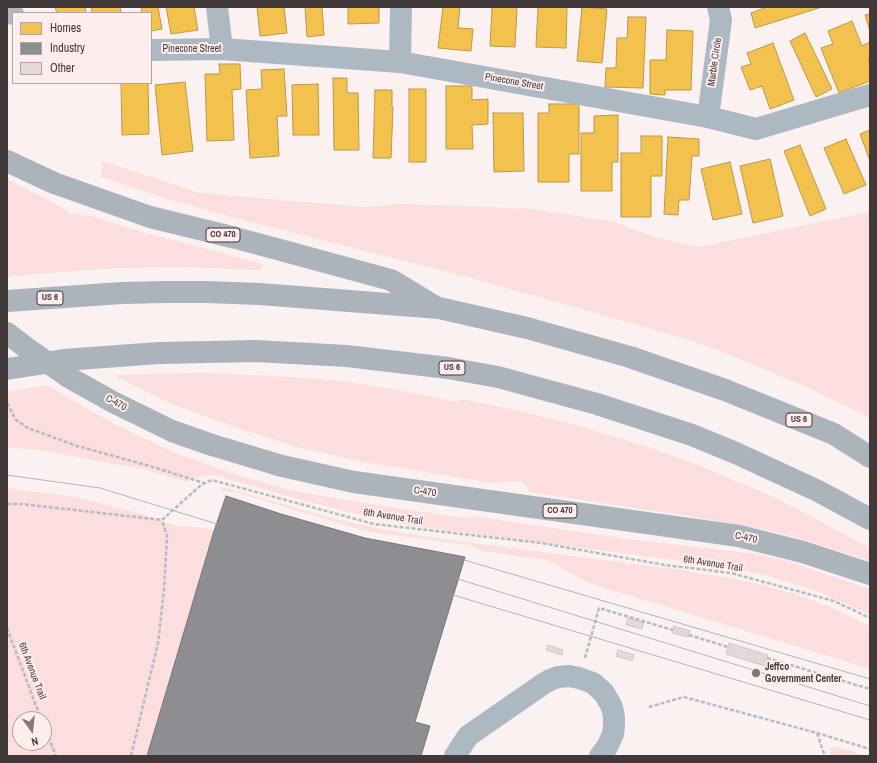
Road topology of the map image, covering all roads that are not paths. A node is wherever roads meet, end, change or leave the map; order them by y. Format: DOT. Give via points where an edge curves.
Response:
graph roads {
  1 [pos="217,7"];
  2 [pos="401,7"];
  3 [pos="718,7"];
  4 [pos="222,49"];
  5 [pos="152,50"];
  6 [pos="400,62"];
  7 [pos="870,95"];
  8 [pos="708,117"];
  9 [pos="7,161"];
  10 [pos="7,301"];
  11 [pos="439,308"];
  12 [pos="7,333"];
  13 [pos="7,369"];
  14 [pos="870,457"];
  15 [pos="870,519"];
  16 [pos="870,574"];
  17 [pos="455,756"];
  18 [pos="600,756"];
  1 -- 4 [label="street"];
  2 -- 6 [label="street"];
  3 -- 8 [label="street, Marble Circle" via="721,20"];
  4 -- 5 [label="street, Pinecone Street"];
  4 -- 6 [label="street, Pinecone Street"];
  6 -- 8 [label="street, Pinecone Street"];
  7 -- 8 [label="street, Pinecone Street" via="756,129"];
  9 -- 11 [label="highway, CO 470" via="54,183 150,217 391,280"];
  10 -- 11 [label="highway, US 6" via="122,293 206,292"];
  11 -- 14 [label="highway, US 6" via="527,328 630,357 725,390 834,434"];
  12 -- 16 [label="highway, C-470 / CO 470" via="70,378 172,431 282,466 354,482 739,536 803,552"];
  13 -- 15 [label="highway, US 6" via="64,360 159,353 256,351 347,356 448,368 498,377 597,404 692,435 818,491"];
  17 -- 18 [label="street" via="468,736 543,684 558,677 569,676 593,684 604,693 611,705 614,718 613,734"];
}
